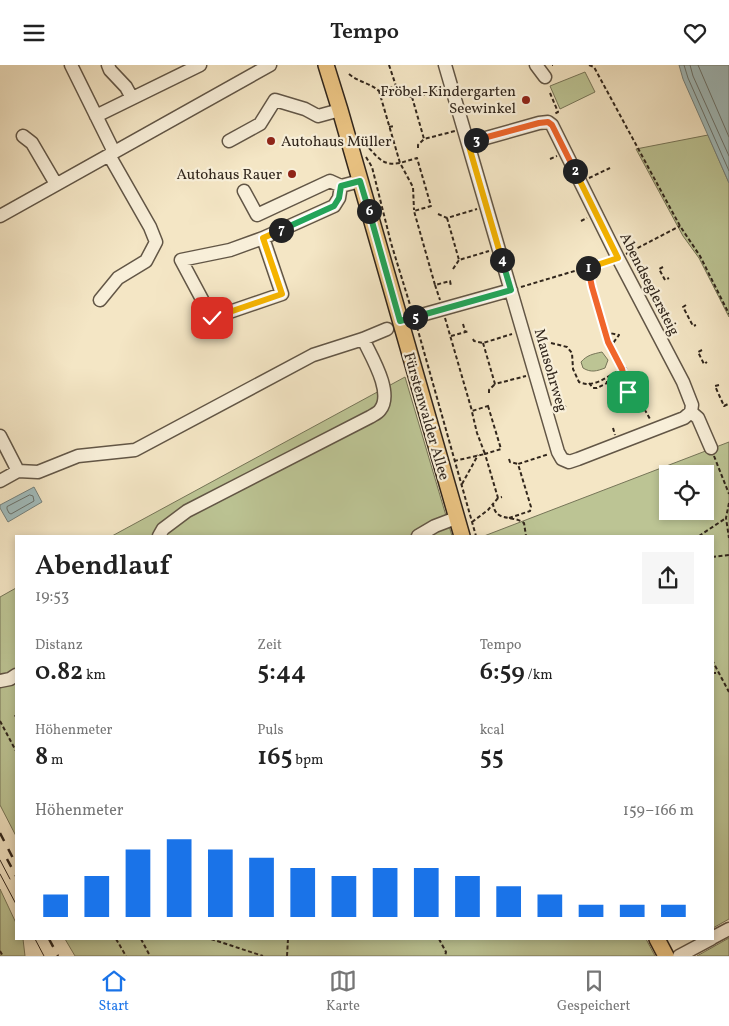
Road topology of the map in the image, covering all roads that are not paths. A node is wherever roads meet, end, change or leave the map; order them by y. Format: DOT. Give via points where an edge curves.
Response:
graph roads {
  1 [pos="71,65"];
  2 [pos="108,65"];
  3 [pos="200,65"];
  4 [pos="270,65"];
  5 [pos="326,65"];
  6 [pos="445,65"];
  7 [pos="536,65"];
  8 [pos="545,77"];
  9 [pos="132,98"];
  10 [pos="340,109"];
  11 [pos="96,116"];
  12 [pos="23,136"];
  13 [pos="229,141"];
  14 [pos="468,143"];
  15 [pos="112,154"];
  16 [pos="360,181"];
  17 [pos="56,184"];
  18 [pos="341,186"];
  19 [pos="244,191"];
  20 [pos="0,216"];
  21 [pos="263,238"];
  22 [pos="513,289"];
  23 [pos="100,300"];
  24 [pos="400,321"];
  25 [pos="387,329"];
  26 [pos="363,339"];
  27 [pos="691,412"];
  28 [pos="0,435"];
  29 [pos="711,448"];
  30 [pos="18,471"];
  31 [pos="0,481"];
  32 [pos="456,518"];
  33 [pos="160,535"];
  34 [pos="420,535"];
  35 [pos="462,535"];
  36 [pos="15,676"];
  37 [pos="0,681"];
  38 [pos="729,929"];
  39 [pos="714,937"];
  40 [pos="658,940"];
  41 [pos="708,940"];
  42 [pos="666,956"];
  43 [pos="679,956"];
  1 -- 11 [label="street"];
  2 -- 9 [label="street"];
  3 -- 9 [label="street"];
  4 -- 15 [label="street"];
  5 -- 10 [label="main road, Fürstenwalder Allee"];
  6 -- 14 [label="street, Mausohrweg" via="447,87 459,129"];
  7 -- 8 [label="street"];
  9 -- 11 [label="street"];
  10 -- 13 [label="street" via="318,116 275,100 260,124"];
  10 -- 16 [label="main road, Fürstenwalder Allee"];
  11 -- 15 [label="street"];
  12 -- 17 [label="street" via="32,143"];
  14 -- 22 [label="street, Mausohrweg"];
  14 -- 27 [label="street, Abendseglersteig" via="539,123 552,125 683,382 692,405"];
  15 -- 17 [label="street"];
  15 -- 23 [label="street" via="156,242 146,261 118,278"];
  16 -- 18 [label="street"];
  16 -- 24 [label="main road, Fürstenwalder Allee"];
  17 -- 20 [label="street"];
  18 -- 19 [label="street" via="330,181 257,215"];
  18 -- 21 [label="street" via="334,206"];
  21 -- 21 [label="street" via="282,294 212,318 181,260 230,250"];
  22 -- 24 [label="street"];
  22 -- 27 [label="street, Mausohrweg" via="518,333 556,455 569,462 672,423"];
  24 -- 32 [label="main road, Fürstenwalder Allee"];
  25 -- 26 [label="street"];
  26 -- 30 [label="street" via="313,355 135,450 78,456 38,471"];
  26 -- 33 [label="street" via="386,395 381,410 187,511"];
  27 -- 29 [label="street, Abendseglersteig" via="698,418"];
  28 -- 30 [label="street"];
  30 -- 31 [label="street"];
  32 -- 34 [label="street"];
  32 -- 35 [label="main road, Fürstenwalder Allee"];
  36 -- 37 [label="street"];
  38 -- 39 [label="street"];
  40 -- 42 [label="main road"];
  41 -- 43 [label="street"];
}
